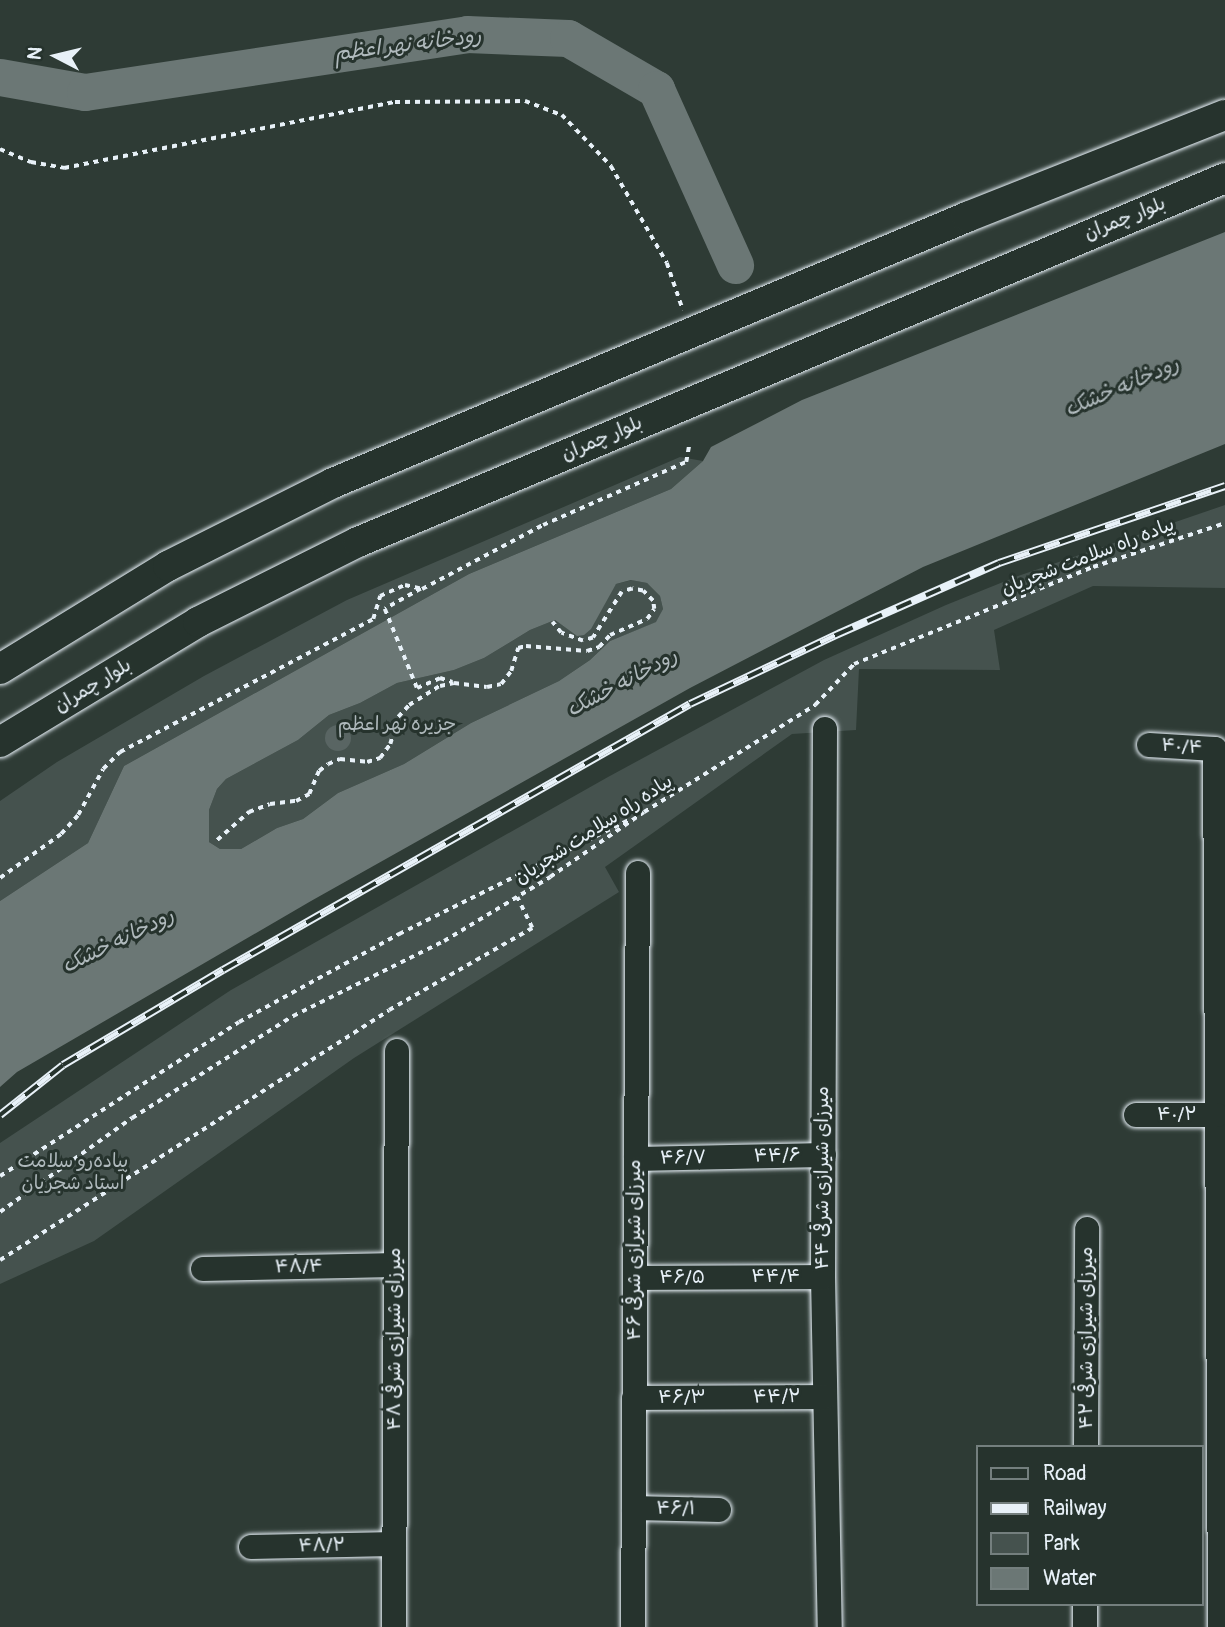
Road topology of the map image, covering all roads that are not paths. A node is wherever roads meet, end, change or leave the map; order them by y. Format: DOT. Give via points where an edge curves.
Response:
graph roads {
  1 [pos="1225,115"];
  2 [pos="1225,178"];
  3 [pos="0,669"];
  4 [pos="825,729"];
  5 [pos="0,742"];
  6 [pos="1149,745"];
  7 [pos="1220,862"];
  8 [pos="638,873"];
  9 [pos="1221,966"];
  10 [pos="397,1051"];
  11 [pos="1136,1115"];
  12 [pos="1217,1115"];
  13 [pos="824,1155"];
  14 [pos="730,1157"];
  15 [pos="636,1158"];
  16 [pos="1221,1181"];
  17 [pos="1087,1228"];
  18 [pos="396,1265"];
  19 [pos="203,1269"];
  20 [pos="823,1277"];
  21 [pos="635,1278"];
  22 [pos="729,1278"];
  23 [pos="825,1397"];
  24 [pos="634,1398"];
  25 [pos="730,1398"];
  26 [pos="1222,1441"];
  27 [pos="1086,1445"];
  28 [pos="634,1508"];
  29 [pos="719,1510"];
  30 [pos="394,1544"];
  31 [pos="251,1547"];
  32 [pos="1085,1606"];
  33 [pos="394,1627"];
  34 [pos="633,1627"];
  35 [pos="830,1627"];
  36 [pos="1085,1627"];
  37 [pos="1220,1627"];
  1 -- 3 [label="main road" via="967,217 333,483 168,566"];
  2 -- 5 [label="main road, بلوار چمران" via="358,542 198,622"];
  4 -- 13 [label="street, ۴۴ میرزای شیرازی شرقی"];
  6 -- 7 [label="street, ۴۰/۴" via="1215,750"];
  7 -- 9 [label="street"];
  8 -- 15 [label="street, ۴۶ میرزای شیرازی شرقی"];
  9 -- 12 [label="street"];
  10 -- 18 [label="street, ۴۸ میرزای شیرازی شرقی"];
  11 -- 12 [label="street, ۴۰/۲"];
  12 -- 16 [label="street"];
  13 -- 14 [label="street, ۴۴/۶"];
  13 -- 20 [label="street, ۴۴ میرزای شیرازی شرقی"];
  14 -- 15 [label="street, ۴۶/۷"];
  15 -- 21 [label="street, ۴۶ میرزای شیرازی شرقی"];
  16 -- 26 [label="street"];
  17 -- 27 [label="street, ۴۲ میرزای شیرازی شرقی"];
  18 -- 19 [label="street, ۴۸/۴"];
  18 -- 30 [label="street, ۴۸ میرزای شیرازی شرقی"];
  20 -- 22 [label="street, ۴۴/۴"];
  20 -- 23 [label="street, ۴۴ میرزای شیرازی شرقی"];
  21 -- 22 [label="street, ۴۶/۵"];
  21 -- 24 [label="street, ۴۶ میرزای شیرازی شرقی"];
  23 -- 25 [label="street, ۴۴/۲"];
  23 -- 35 [label="street, ۴۴ میرزای شیرازی شرقی"];
  24 -- 25 [label="street, ۴۶/۳"];
  24 -- 28 [label="street, ۴۶ میرزای شیرازی شرقی"];
  26 -- 37 [label="street"];
  28 -- 29 [label="street, ۴۶/۱"];
  28 -- 34 [label="street, ۴۶ میرزای شیرازی شرقی"];
  30 -- 31 [label="street, ۴۸/۲"];
  30 -- 33 [label="street, ۴۸ میرزای شیرازی شرقی"];
  32 -- 36 [label="street"];
}
